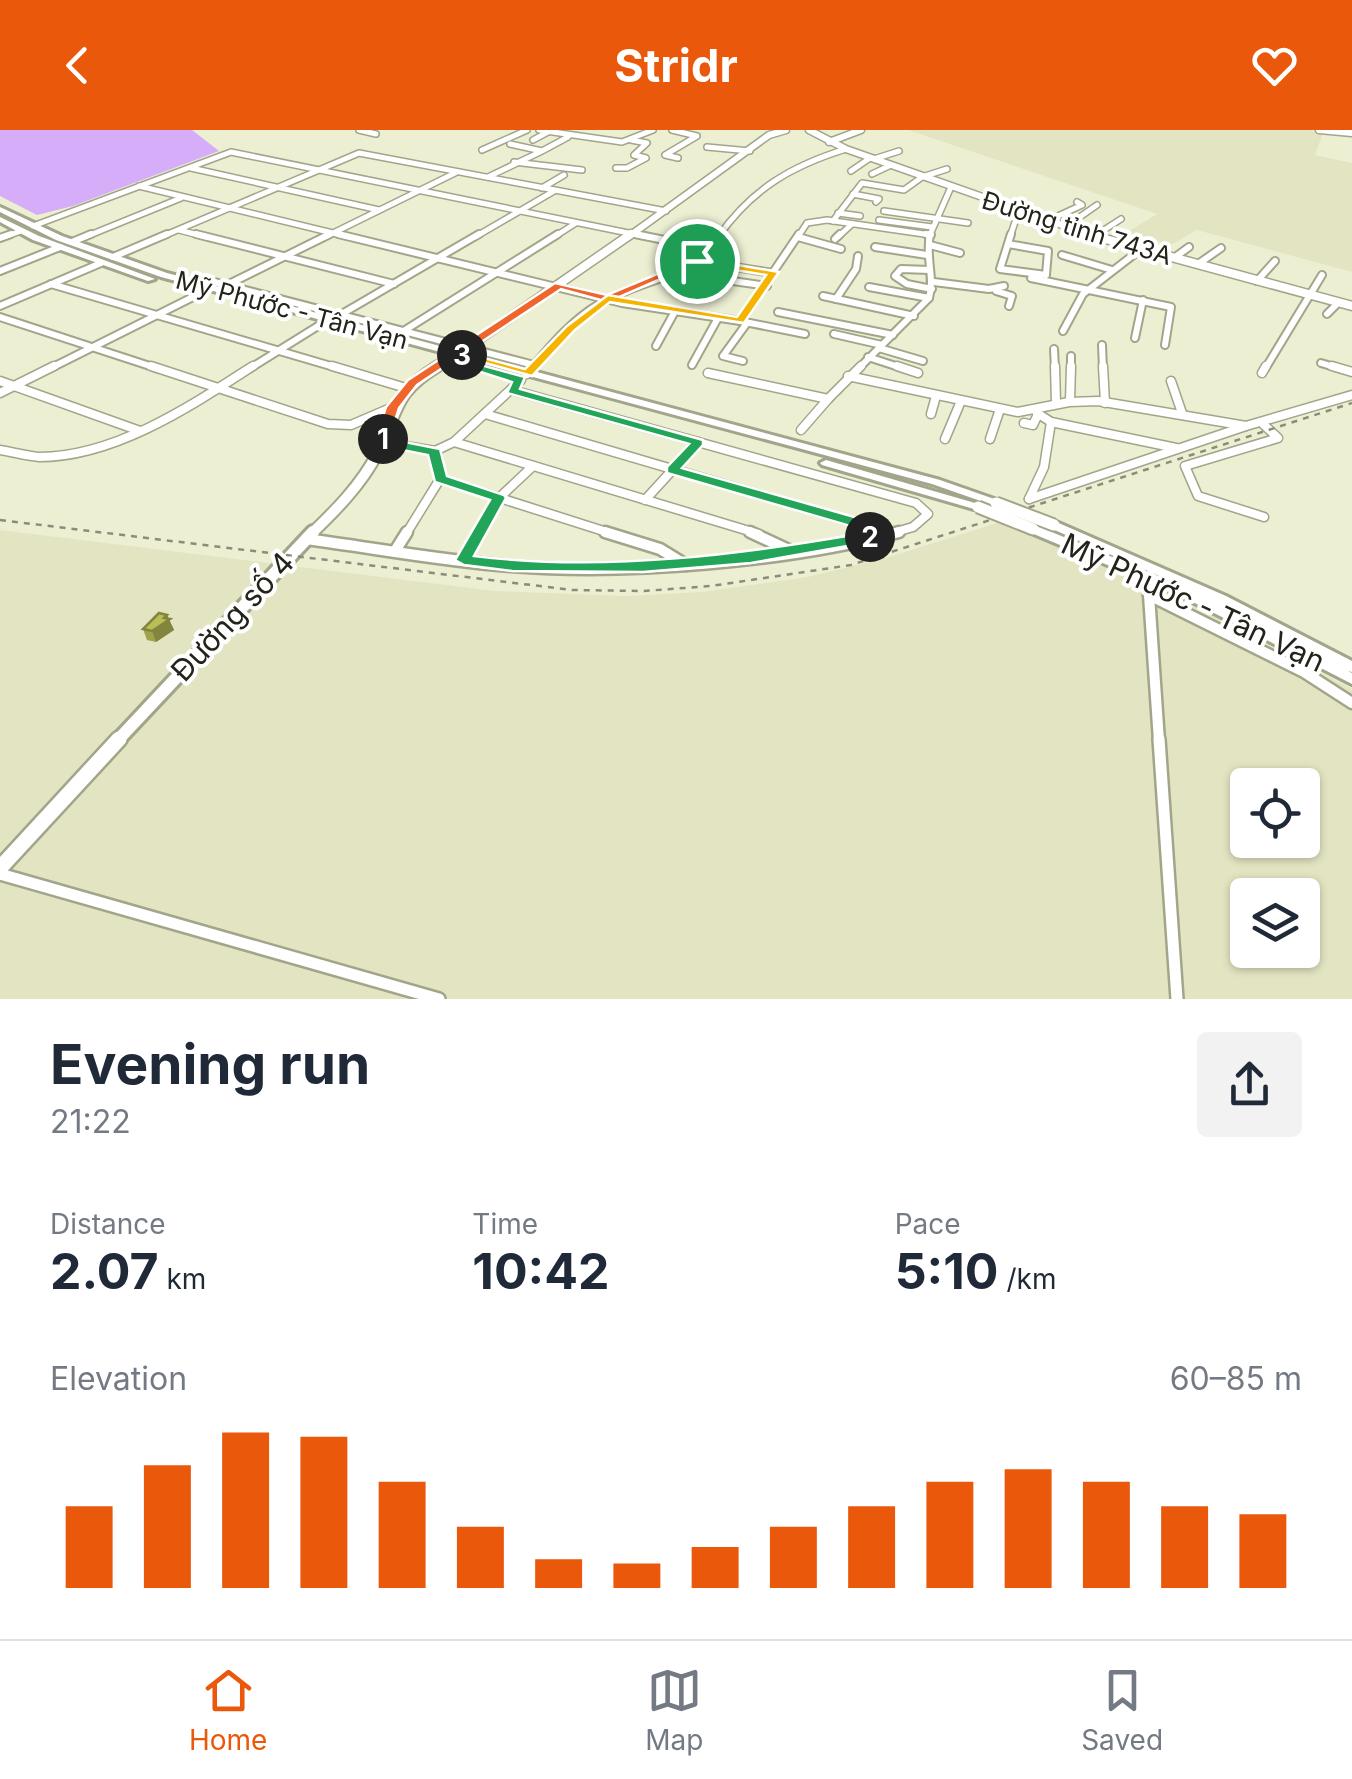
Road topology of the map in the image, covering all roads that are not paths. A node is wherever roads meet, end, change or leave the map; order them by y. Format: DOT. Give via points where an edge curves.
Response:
graph roads {
  1 [pos="360,130"];
  2 [pos="527,130"];
  3 [pos="539,130"];
  4 [pos="635,130"];
  5 [pos="672,130"];
  6 [pos="704,130"];
  7 [pos="786,130"];
  8 [pos="809,130"];
  9 [pos="861,130"];
  10 [pos="1322,130"];
  11 [pos="649,131"];
  12 [pos="548,132"];
  13 [pos="1352,133"];
  14 [pos="376,134"];
  15 [pos="694,134"];
  16 [pos="571,136"];
  17 [pos="533,140"];
  18 [pos="628,141"];
  19 [pos="829,142"];
  20 [pos="510,144"];
  21 [pos="706,146"];
  22 [pos="846,149"];
  23 [pos="482,150"];
  24 [pos="625,150"];
  25 [pos="542,151"];
  26 [pos="750,151"];
  27 [pos="899,151"];
  28 [pos="678,158"];
  29 [pos="872,158"];
  30 [pos="513,162"];
  31 [pos="891,165"];
  32 [pos="188,168"];
  33 [pos="616,168"];
  34 [pos="318,169"];
  35 [pos="947,169"];
  36 [pos="526,170"];
  37 [pos="582,170"];
  38 [pos="851,171"];
  39 [pos="458,172"];
  40 [pos="872,174"];
  41 [pos="564,175"];
  42 [pos="922,176"];
  43 [pos="488,177"];
  44 [pos="139,186"];
  45 [pos="277,187"];
  46 [pos="542,188"];
  47 [pos="951,188"];
  48 [pos="418,190"];
  49 [pos="556,190"];
  50 [pos="853,194"];
  51 [pos="184,197"];
  52 [pos="876,202"];
  53 [pos="1076,202"];
  54 [pos="1097,205"];
  55 [pos="228,208"];
  56 [pos="0,209"];
  57 [pos="379,210"];
  58 [pos="520,211"];
  59 [pos="666,211"];
  60 [pos="884,211"];
  61 [pos="838,213"];
  62 [pos="1026,215"];
  63 [pos="860,216"];
  64 [pos="0,219"];
  65 [pos="1121,219"];
  66 [pos="879,220"];
  67 [pos="834,221"];
  68 [pos="1015,222"];
  69 [pos="1045,222"];
  70 [pos="576,223"];
  71 [pos="968,223"];
  72 [pos="852,224"];
  73 [pos="33,226"];
  74 [pos="1064,228"];
  75 [pos="178,229"];
  76 [pos="886,229"];
  77 [pos="21,230"];
  78 [pos="334,232"];
  79 [pos="932,232"];
  80 [pos="633,234"];
  81 [pos="798,236"];
  82 [pos="877,237"];
  83 [pos="1093,237"];
  84 [pos="0,238"];
  85 [pos="835,240"];
  86 [pos="72,242"];
  87 [pos="1008,244"];
  88 [pos="60,247"];
  89 [pos="875,247"];
  90 [pos="1190,247"];
  91 [pos="1221,248"];
  92 [pos="841,249"];
  93 [pos="708,250"];
  94 [pos="1141,250"];
  95 [pos="960,252"];
  96 [pos="926,255"];
  97 [pos="1062,255"];
  98 [pos="284,256"];
  99 [pos="858,256"];
  100 [pos="113,257"];
  101 [pos="441,257"];
  102 [pos="1174,258"];
  103 [pos="697,261"];
  104 [pos="1275,261"];
  105 [pos="100,262"];
  106 [pos="1198,264"];
  107 [pos="499,270"];
  108 [pos="930,270"];
  109 [pos="1112,270"];
  110 [pos="0,271"];
  111 [pos="773,272"];
  112 [pos="677,273"];
  113 [pos="1322,275"];
  114 [pos="1031,278"];
  115 [pos="1258,281"];
  116 [pos="51,284"];
  117 [pos="394,284"];
  118 [pos="227,285"];
  119 [pos="559,286"];
  120 [pos="767,286"];
  121 [pos="1004,286"];
  122 [pos="868,287"];
  123 [pos="198,288"];
  124 [pos="1090,288"];
  125 [pos="989,289"];
  126 [pos="931,290"];
  127 [pos="1308,294"];
  128 [pos="823,296"];
  129 [pos="608,299"];
  130 [pos="834,299"];
  131 [pos="1143,300"];
  132 [pos="1338,302"];
  133 [pos="0,306"];
  134 [pos="1009,306"];
  135 [pos="1352,306"];
  136 [pos="674,312"];
  137 [pos="778,312"];
  138 [pos="1328,314"];
  139 [pos="158,315"];
  140 [pos="340,316"];
  141 [pos="914,316"];
  142 [pos="0,317"];
  143 [pos="718,318"];
  144 [pos="816,319"];
  145 [pos="743,322"];
  146 [pos="318,326"];
  147 [pos="402,332"];
  148 [pos="1063,332"];
  149 [pos="805,334"];
  150 [pos="834,334"];
  151 [pos="893,334"];
  152 [pos="1134,338"];
  153 [pos="1102,345"];
  154 [pos="1165,345"];
  155 [pos="656,346"];
  156 [pos="880,346"];
  157 [pos="92,347"];
  158 [pos="1054,349"];
  159 [pos="276,350"];
  160 [pos="458,354"];
  161 [pos="1071,356"];
  162 [pos="868,357"];
  163 [pos="743,361"];
  164 [pos="923,361"];
  165 [pos="1322,363"];
  166 [pos="692,365"];
  167 [pos="1352,372"];
  168 [pos="527,373"];
  169 [pos="708,373"];
  170 [pos="918,373"];
  171 [pos="1262,373"];
  172 [pos="848,376"];
  173 [pos="0,380"];
  174 [pos="1171,381"];
  175 [pos="14,386"];
  176 [pos="214,387"];
  177 [pos="406,388"];
  178 [pos="512,390"];
  179 [pos="0,393"];
  180 [pos="1352,395"];
  181 [pos="936,396"];
  182 [pos="828,399"];
  183 [pos="1070,401"];
  184 [pos="961,402"];
  185 [pos="1056,403"];
  186 [pos="1106,403"];
  187 [pos="393,407"];
  188 [pos="1000,409"];
  189 [pos="1038,413"];
  190 [pos="1182,413"];
  191 [pos="485,414"];
  192 [pos="931,414"];
  193 [pos="1051,422"];
  194 [pos="1024,423"];
  195 [pos="1264,424"];
  196 [pos="1246,426"];
  197 [pos="140,430"];
  198 [pos="802,430"];
  199 [pos="945,439"];
  200 [pos="990,439"];
  201 [pos="382,442"];
  202 [pos="454,442"];
  203 [pos="698,442"];
  204 [pos="1179,448"];
  205 [pos="0,450"];
  206 [pos="435,452"];
  207 [pos="533,466"];
  208 [pos="672,470"];
  209 [pos="440,479"];
  210 [pos="498,498"];
  211 [pos="645,500"];
  212 [pos="1264,516"];
  213 [pos="875,536"];
  214 [pos="306,539"];
  215 [pos="394,551"];
  216 [pos="791,551"];
  217 [pos="464,560"];
  218 [pos="686,564"];
  219 [pos="1352,667"];
  220 [pos="1352,679"];
  221 [pos="1352,703"];
  222 [pos="0,871"];
  223 [pos="439,999"];
  224 [pos="1176,999"];
  1 -- 14 [label="street"];
  2 -- 23 [label="street"];
  3 -- 12 [label="street"];
  4 -- 11 [label="street"];
  5 -- 15 [label="street"];
  6 -- 15 [label="street"];
  7 -- 26 [label="street, Đường số 4"];
  8 -- 19 [label="street, Đường tỉnh 743A"];
  9 -- 19 [label="street"];
  10 -- 13 [label="street"];
  11 -- 18 [label="street"];
  12 -- 16 [label="street"];
  12 -- 17 [label="street"];
  15 -- 28 [label="street" via="665,155"];
  16 -- 18 [label="street"];
  16 -- 25 [label="street"];
  18 -- 24 [label="street"];
  18 -- 33 [label="street" via="647,143 634,156 646,158"];
  19 -- 22 [label="street, Đường tỉnh 743A"];
  20 -- 25 [label="street"];
  21 -- 26 [label="street"];
  22 -- 29 [label="street, Đường tỉnh 743A"];
  22 -- 93 [label="street" via="797,164 765,186 740,206"];
  25 -- 30 [label="street"];
  26 -- 59 [label="street, Đường số 4"];
  27 -- 29 [label="street"];
  29 -- 31 [label="street, Đường tỉnh 743A"];
  29 -- 38 [label="street"];
  30 -- 36 [label="street" via="532,166"];
  30 -- 37 [label="street"];
  30 -- 43 [label="street"];
  31 -- 40 [label="street"];
  31 -- 42 [label="street, Đường tỉnh 743A"];
  32 -- 34 [label="street" via="231,152"];
  32 -- 44 [label="street"];
  32 -- 45 [label="street"];
  34 -- 39 [label="street" via="359,153"];
  34 -- 45 [label="street"];
  34 -- 48 [label="street"];
  35 -- 42 [label="street"];
  39 -- 43 [label="street"];
  39 -- 48 [label="street"];
  41 -- 46 [label="street"];
  42 -- 47 [label="street, Đường tỉnh 743A"];
  42 -- 50 [label="street" via="904,190 862,183"];
  43 -- 46 [label="street"];
  44 -- 51 [label="street"];
  44 -- 73 [label="street"];
  45 -- 55 [label="street"];
  45 -- 57 [label="street"];
  46 -- 49 [label="street"];
  47 -- 62 [label="street, Đường tỉnh 743A"];
  47 -- 79 [label="street"];
  48 -- 57 [label="street"];
  48 -- 58 [label="street"];
  49 -- 58 [label="street"];
  49 -- 59 [label="street"];
  50 -- 52 [label="street"];
  50 -- 61 [label="street"];
  51 -- 55 [label="street"];
  51 -- 86 [label="street"];
  53 -- 69 [label="street" via="1082,206"];
  54 -- 74 [label="street"];
  55 -- 75 [label="street"];
  55 -- 78 [label="street"];
  56 -- 73 [label="main road, Mỹ Phước - Tân Vạn"];
  57 -- 78 [label="street"];
  58 -- 70 [label="street"];
  58 -- 101 [label="street"];
  59 -- 80 [label="street, Đường số 4"];
  60 -- 79 [label="street"];
  61 -- 63 [label="street"];
  61 -- 67 [label="street"];
  62 -- 68 [label="street"];
  62 -- 69 [label="street, Đường tỉnh 743A"];
  64 -- 77 [label="main road, Mỹ Phước - Tân Vạn"];
  65 -- 83 [label="street"];
  66 -- 79 [label="street"];
  67 -- 72 [label="street"];
  67 -- 81 [label="street" via="807,223"];
  68 -- 87 [label="street"];
  69 -- 74 [label="street, Đường tỉnh 743A"];
  70 -- 80 [label="street"];
  70 -- 107 [label="street"];
  71 -- 79 [label="street"];
  72 -- 76 [label="street"];
  72 -- 85 [label="street"];
  73 -- 86 [label="main road, Mỹ Phước - Tân Vạn"];
  74 -- 83 [label="street, Đường tỉnh 743A"];
  75 -- 98 [label="street"];
  75 -- 100 [label="street"];
  76 -- 79 [label="street"];
  76 -- 82 [label="street"];
  77 -- 84 [label="street"];
  77 -- 88 [label="main road, Mỹ Phước - Tân Vạn"];
  78 -- 98 [label="street"];
  78 -- 101 [label="street"];
  79 -- 95 [label="street"];
  79 -- 96 [label="street"];
  80 -- 93 [label="street"];
  80 -- 119 [label="street, Đường số 4"];
  81 -- 92 [label="street"];
  81 -- 111 [label="street"];
  83 -- 94 [label="street, Đường tỉnh 743A"];
  86 -- 100 [label="main road, Mỹ Phước - Tân Vạn"];
  87 -- 87 [label="street" via="1001,270 1046,275 1049,252"];
  88 -- 105 [label="main road, Mỹ Phước - Tân Vạn"];
  88 -- 110 [label="street"];
  89 -- 96 [label="street"];
  90 -- 102 [label="street"];
  91 -- 106 [label="street"];
  93 -- 103 [label="street"];
  94 -- 102 [label="street, Đường tỉnh 743A"];
  94 -- 109 [label="street"];
  96 -- 108 [label="street"];
  97 -- 109 [label="street"];
  98 -- 117 [label="street"];
  98 -- 118 [label="street"];
  99 -- 130 [label="street"];
  100 -- 123 [label="main road, Mỹ Phước - Tân Vạn"];
  101 -- 107 [label="street"];
  101 -- 117 [label="street"];
  102 -- 106 [label="street, Đường tỉnh 743A"];
  103 -- 111 [label="street"];
  103 -- 112 [label="street"];
  104 -- 115 [label="street"];
  105 -- 116 [label="street"];
  105 -- 123 [label="main road, Mỹ Phước - Tân Vạn"];
  106 -- 115 [label="street, Đường tỉnh 743A"];
  107 -- 119 [label="street"];
  107 -- 147 [label="street"];
  108 -- 126 [label="street"];
  108 -- 126 [label="street" via="901,269 895,276"];
  109 -- 124 [label="street"];
  111 -- 120 [label="street"];
  112 -- 120 [label="street"];
  112 -- 129 [label="street"];
  113 -- 127 [label="street"];
  114 -- 124 [label="street"];
  115 -- 127 [label="street, Đường tỉnh 743A"];
  116 -- 133 [label="street"];
  116 -- 139 [label="street"];
  117 -- 140 [label="street"];
  118 -- 123 [label="street" via="204,279"];
  118 -- 140 [label="street"];
  119 -- 129 [label="street"];
  119 -- 160 [label="street, Đường số 4"];
  120 -- 145 [label="street"];
  121 -- 125 [label="street"];
  122 -- 126 [label="street"];
  123 -- 139 [label="street"];
  123 -- 146 [label="main road, Mỹ Phước - Tân Vạn"];
  123 -- 160 [label="main road, Mỹ Phước - Tân Vạn"];
  124 -- 131 [label="street"];
  124 -- 148 [label="street"];
  125 -- 126 [label="street"];
  125 -- 134 [label="street" via="1012,296"];
  126 -- 141 [label="street"];
  127 -- 132 [label="street, Đường tỉnh 743A"];
  127 -- 171 [label="street"];
  128 -- 130 [label="street"];
  129 -- 136 [label="street"];
  129 -- 168 [label="street"];
  130 -- 141 [label="street"];
  130 -- 144 [label="street"];
  131 -- 152 [label="street"];
  131 -- 154 [label="street" via="1174,309"];
  132 -- 135 [label="street, Đường tỉnh 743A"];
  132 -- 138 [label="street"];
  136 -- 143 [label="street"];
  136 -- 155 [label="street"];
  137 -- 144 [label="street"];
  139 -- 157 [label="street"];
  139 -- 159 [label="street"];
  140 -- 147 [label="street"];
  141 -- 151 [label="street"];
  142 -- 157 [label="street"];
  143 -- 145 [label="street"];
  143 -- 166 [label="street"];
  144 -- 151 [label="street"];
  145 -- 149 [label="street"];
  145 -- 163 [label="street" via="723,356"];
  146 -- 159 [label="street"];
  146 -- 160 [label="main road, Mỹ Phước - Tân Vạn"];
  147 -- 160 [label="street"];
  150 -- 156 [label="street"];
  151 -- 156 [label="street"];
  153 -- 186 [label="street"];
  156 -- 162 [label="street"];
  156 -- 164 [label="street"];
  157 -- 175 [label="street"];
  157 -- 176 [label="street"];
  158 -- 185 [label="street"];
  159 -- 176 [label="street"];
  159 -- 177 [label="street"];
  160 -- 168 [label="main road, Mỹ Phước - Tân Vạn"];
  160 -- 168 [label="street"];
  160 -- 177 [label="street, Đường số 4"];
  161 -- 183 [label="street"];
  162 -- 170 [label="street"];
  162 -- 172 [label="street"];
  165 -- 167 [label="street"];
  168 -- 178 [label="street"];
  168 -- 219 [label="main road, Mỹ Phước - Tân Vạn, bridge" via="996,503 1134,558"];
  168 -- 220 [label="main road, Mỹ Phước - Tân Vạn, bridge" via="978,507 1184,592"];
  169 -- 182 [label="street"];
  172 -- 181 [label="street"];
  172 -- 182 [label="street"];
  173 -- 175 [label="street"];
  174 -- 190 [label="street"];
  175 -- 179 [label="street"];
  175 -- 197 [label="street"];
  176 -- 187 [label="street" via="340,425"];
  176 -- 197 [label="street"];
  177 -- 187 [label="street, Đường số 4"];
  178 -- 191 [label="street"];
  178 -- 203 [label="street"];
  180 -- 195 [label="street"];
  181 -- 184 [label="street"];
  181 -- 192 [label="street"];
  182 -- 198 [label="street"];
  183 -- 185 [label="street"];
  183 -- 186 [label="street"];
  184 -- 188 [label="street"];
  184 -- 199 [label="street"];
  185 -- 189 [label="street"];
  186 -- 190 [label="street"];
  187 -- 201 [label="street, Đường số 4"];
  188 -- 189 [label="street"];
  188 -- 200 [label="street"];
  189 -- 193 [label="street"];
  189 -- 194 [label="street" via="1034,425"];
  190 -- 196 [label="street"];
  191 -- 202 [label="street"];
  191 -- 208 [label="street"];
  193 -- 204 [label="street"];
  193 -- 204 [label="street" via="1044,466 1029,499"];
  195 -- 196 [label="street"];
  195 -- 212 [label="street" via="1278,438 1185,466 1198,496"];
  196 -- 204 [label="street"];
  197 -- 205 [label="street" via="96,450 35,458"];
  201 -- 206 [label="street"];
  201 -- 214 [label="street, Đường số 4" via="358,484"];
  202 -- 206 [label="street"];
  202 -- 207 [label="street"];
  203 -- 208 [label="street"];
  203 -- 213 [label="street" via="916,503 928,514 920,524"];
  206 -- 209 [label="street"];
  207 -- 210 [label="street"];
  207 -- 211 [label="street"];
  208 -- 211 [label="street"];
  208 -- 213 [label="street" via="860,524"];
  209 -- 210 [label="street"];
  209 -- 215 [label="street"];
  210 -- 217 [label="street"];
  210 -- 218 [label="street" via="660,549"];
  211 -- 216 [label="street" via="768,537"];
  213 -- 216 [label="street"];
  214 -- 215 [label="street"];
  214 -- 222 [label="street, Đường số 4"];
  215 -- 217 [label="street"];
  216 -- 218 [label="street"];
  217 -- 218 [label="street" via="552,568"];
  221 -- 224 [label="street" via="1149,595"];
  222 -- 223 [label="street"];
}
